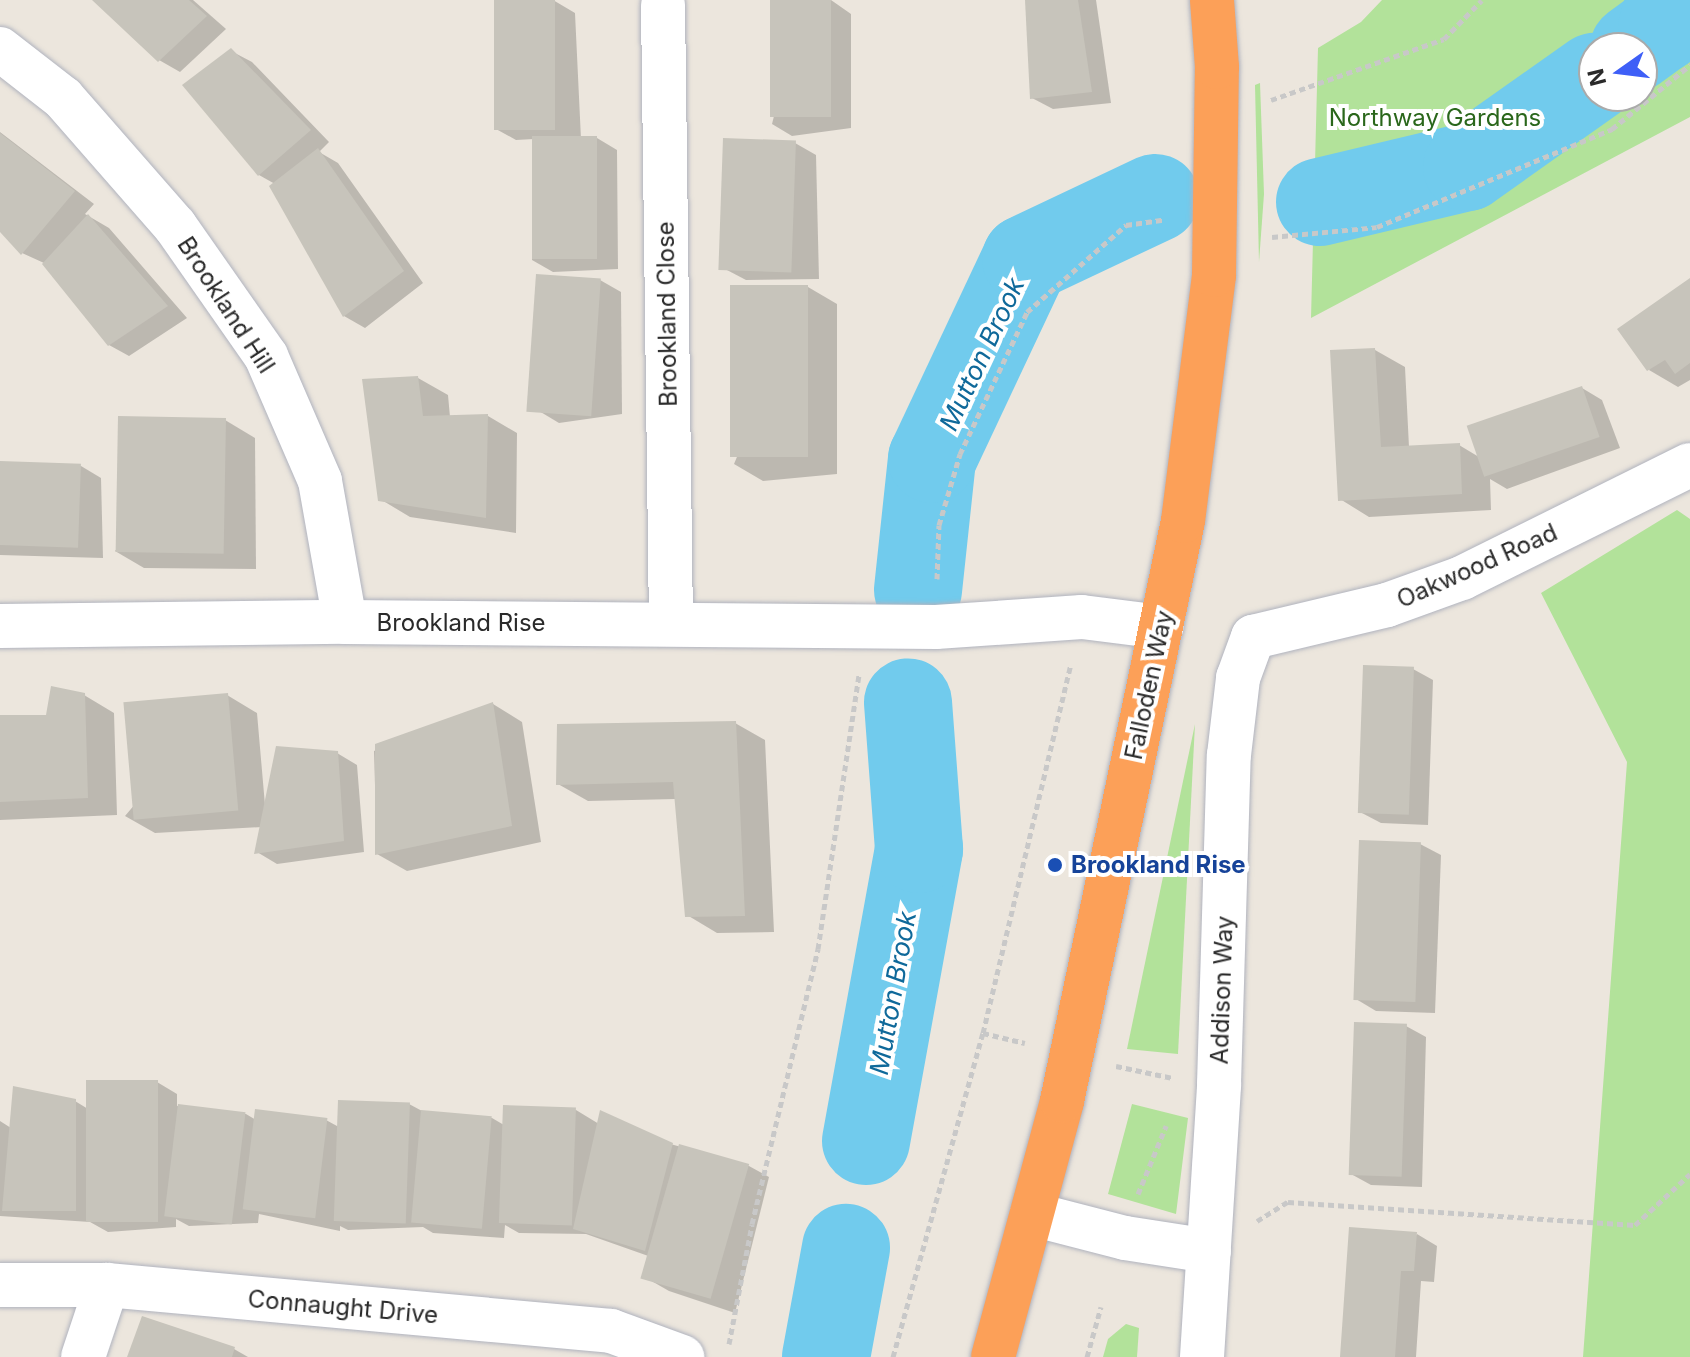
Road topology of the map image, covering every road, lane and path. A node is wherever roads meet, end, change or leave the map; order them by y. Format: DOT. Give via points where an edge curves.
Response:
graph roads {
  1 [pos="1212,0"];
  2 [pos="1482,0"];
  3 [pos="663,5"];
  4 [pos="0,49"];
  5 [pos="1690,65"];
  6 [pos="1271,100"];
  7 [pos="1163,220"];
  8 [pos="1272,237"];
  9 [pos="1690,465"];
  10 [pos="345,622"];
  11 [pos="671,624"];
  12 [pos="0,626"];
  13 [pos="867,626"];
  14 [pos="936,627"];
  15 [pos="1161,627"];
  16 [pos="1253,637"];
  17 [pos="1073,659"];
  18 [pos="983,1033"];
  19 [pos="1014,1040"];
  20 [pos="1125,1068"];
  21 [pos="1185,1080"];
  22 [pos="1167,1124"];
  23 [pos="1690,1174"];
  24 [pos="1134,1202"];
  25 [pos="1288,1202"];
  26 [pos="1032,1214"];
  27 [pos="1209,1251"];
  28 [pos="0,1285"];
  29 [pos="107,1285"];
  30 [pos="1101,1307"];
  31 [pos="83,1357"];
  32 [pos="682,1357"];
  33 [pos="727,1357"];
  34 [pos="893,1357"];
  35 [pos="993,1357"];
  36 [pos="1087,1357"];
  37 [pos="1202,1357"];
  1 -- 15 [label="highway, Falloden Way" via="1217,95 1214,275 1183,521"];
  2 -- 6 [label="path" via="1444,39"];
  3 -- 11 [label="street, Brookland Close"];
  4 -- 10 [label="street, Brookland Hill" via="63,98 175,226 266,356 320,481"];
  5 -- 8 [label="path" via="1612,129 1377,227"];
  7 -- 14 [label="path" via="1126,225 1027,312 960,454 939,525"];
  9 -- 16 [label="street, Oakwood Road" via="1462,578 1387,605"];
  10 -- 11 [label="street, Brookland Rise"];
  10 -- 12 [label="street, Brookland Rise"];
  11 -- 13 [label="street, Brookland Rise"];
  13 -- 14 [label="street, Brookland Rise"];
  13 -- 33 [label="path" via="818,949 752,1224"];
  14 -- 15 [label="street, Brookland Rise" via="1082,617"];
  15 -- 26 [label="highway, Falloden Way" via="1062,1101"];
  16 -- 27 [label="street, Addison Way" via="1238,678 1229,755"];
  17 -- 18 [label="path"];
  18 -- 19 [label="path"];
  18 -- 34 [label="path"];
  20 -- 21 [label="path"];
  22 -- 24 [label="path"];
  23 -- 25 [label="path" via="1635,1225"];
  26 -- 27 [label="street" via="1125,1238"];
  26 -- 35 [label="highway, Falloden Way"];
  27 -- 37 [label="street, Addison Way"];
  28 -- 29 [label="street, Connaught Drive"];
  29 -- 31 [label="street"];
  29 -- 32 [label="street, Connaught Drive" via="611,1331"];
  30 -- 36 [label="path"];
}
